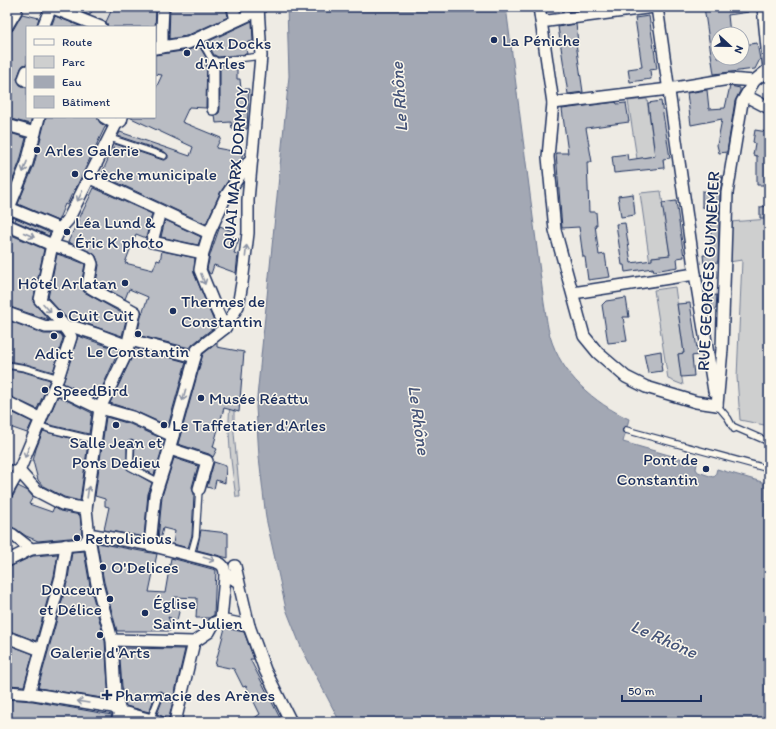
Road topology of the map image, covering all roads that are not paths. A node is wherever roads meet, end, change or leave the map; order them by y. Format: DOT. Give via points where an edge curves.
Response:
graph roads {
  1 [pos="16,7"];
  2 [pos="50,7"];
  3 [pos="163,7"];
  4 [pos="233,7"];
  5 [pos="539,7"];
  6 [pos="654,7"];
  7 [pos="658,7"];
  8 [pos="763,7"];
  9 [pos="258,9"];
  10 [pos="239,19"];
  11 [pos="541,20"];
  12 [pos="7,26"];
  13 [pos="43,26"];
  14 [pos="98,26"];
  15 [pos="200,39"];
  16 [pos="157,48"];
  17 [pos="261,56"];
  18 [pos="213,62"];
  19 [pos="754,81"];
  20 [pos="669,89"];
  21 [pos="746,96"];
  22 [pos="552,103"];
  23 [pos="769,108"];
  24 [pos="213,110"];
  25 [pos="40,118"];
  26 [pos="109,118"];
  27 [pos="119,120"];
  28 [pos="7,125"];
  29 [pos="35,133"];
  30 [pos="110,138"];
  31 [pos="164,156"];
  32 [pos="253,156"];
  33 [pos="90,178"];
  34 [pos="12,188"];
  35 [pos="8,210"];
  36 [pos="160,211"];
  37 [pos="7,225"];
  38 [pos="60,229"];
  39 [pos="209,233"];
  40 [pos="52,245"];
  41 [pos="202,253"];
  42 [pos="695,274"];
  43 [pos="573,292"];
  44 [pos="7,313"];
  45 [pos="64,327"];
  46 [pos="226,328"];
  47 [pos="129,343"];
  48 [pos="195,357"];
  49 [pos="7,365"];
  50 [pos="56,382"];
  51 [pos="7,402"];
  52 [pos="716,405"];
  53 [pos="100,408"];
  54 [pos="40,422"];
  55 [pos="626,430"];
  56 [pos="173,436"];
  57 [pos="95,440"];
  58 [pos="769,442"];
  59 [pos="131,444"];
  60 [pos="170,449"];
  61 [pos="7,467"];
  62 [pos="769,469"];
  63 [pos="19,472"];
  64 [pos="159,482"];
  65 [pos="199,489"];
  66 [pos="7,492"];
  67 [pos="86,509"];
  68 [pos="7,532"];
  69 [pos="89,537"];
  70 [pos="66,545"];
  71 [pos="150,545"];
  72 [pos="31,549"];
  73 [pos="191,554"];
  74 [pos="7,561"];
  75 [pos="235,566"];
  76 [pos="225,577"];
  77 [pos="238,582"];
  78 [pos="222,620"];
  79 [pos="249,626"];
  80 [pos="7,637"];
  81 [pos="112,640"];
  82 [pos="194,642"];
  83 [pos="41,650"];
  84 [pos="7,692"];
  85 [pos="29,694"];
  86 [pos="160,694"];
  87 [pos="118,717"];
  88 [pos="154,721"];
  89 [pos="135,722"];
  90 [pos="175,722"];
  91 [pos="291,722"];
  1 -- 12 [label="street"];
  2 -- 13 [label="street"];
  2 -- 14 [label="street"];
  3 -- 16 [label="street" via="162,29"];
  4 -- 10 [label="street" via="235,16"];
  5 -- 11 [label="street"];
  6 -- 11 [label="street"];
  7 -- 20 [label="street"];
  8 -- 19 [label="street, RUE GEORGES GUYNEMER" via="769,69"];
  9 -- 10 [label="street"];
  9 -- 17 [label="street, QUAI MARX DORMOY"];
  10 -- 15 [label="street"];
  11 -- 22 [label="street"];
  15 -- 16 [label="street"];
  15 -- 18 [label="lane"];
  17 -- 18 [label="lane"];
  17 -- 32 [label="street, QUAI MARX DORMOY"];
  18 -- 24 [label="street"];
  19 -- 20 [label="street" via="729,79"];
  19 -- 21 [label="street, RUE GEORGES GUYNEMER"];
  20 -- 22 [label="street"];
  20 -- 42 [label="street"];
  21 -- 23 [label="street"];
  21 -- 52 [label="street, RUE GEORGES GUYNEMER" via="742,102 727,194 722,349"];
  22 -- 43 [label="street" via="548,157 555,230"];
  25 -- 29 [label="street"];
  26 -- 27 [label="street"];
  27 -- 30 [label="street"];
  28 -- 29 [label="street"];
  29 -- 34 [label="street, one-way" via="27,163"];
  30 -- 31 [label="lane"];
  30 -- 33 [label="street"];
  32 -- 39 [label="street" via="226,196"];
  46 -- 32 [label="street, QUAI MARX DORMOY, one-way" via="238,306 242,283"];
  33 -- 36 [label="street"];
  33 -- 38 [label="street, one-way" via="68,220"];
  34 -- 35 [label="street"];
  35 -- 38 [label="street"];
  36 -- 39 [label="street"];
  36 -- 41 [label="street" via="152,242"];
  37 -- 40 [label="street, one-way"];
  38 -- 40 [label="street"];
  39 -- 41 [label="street"];
  40 -- 45 [label="street, one-way" via="40,300"];
  40 -- 47 [label="street" via="90,259 92,264 88,286 136,312"];
  41 -- 46 [label="street, one-way" via="200,270"];
  42 -- 43 [label="street"];
  42 -- 52 [label="street"];
  43 -- 52 [label="street" via="584,336 598,353 626,377 646,387 696,402"];
  44 -- 45 [label="street" via="46,327"];
  45 -- 47 [label="street"];
  45 -- 50 [label="street" via="71,337"];
  46 -- 48 [label="street" via="197,350"];
  47 -- 48 [label="street"];
  47 -- 53 [label="street"];
  48 -- 56 [label="street, one-way"];
  49 -- 50 [label="lane" via="25,368"];
  50 -- 53 [label="street"];
  50 -- 54 [label="street"];
  51 -- 54 [label="street"];
  52 -- 58 [label="lane" via="733,428"];
  53 -- 56 [label="street" via="132,418"];
  53 -- 57 [label="street"];
  54 -- 57 [label="lane" via="49,429"];
  54 -- 63 [label="street, one-way"];
  55 -- 62 [label="lane"];
  56 -- 60 [label="street"];
  67 -- 57 [label="street, one-way"];
  59 -- 64 [label="lane" via="130,467"];
  60 -- 64 [label="street"];
  60 -- 65 [label="street" via="207,461"];
  61 -- 63 [label="lane"];
  63 -- 66 [label="street"];
  63 -- 67 [label="street" via="37,491 62,504"];
  64 -- 71 [label="street" via="155,495"];
  65 -- 73 [label="lane" via="196,536"];
  67 -- 69 [label="street"];
  68 -- 72 [label="street"];
  69 -- 70 [label="street" via="84,544"];
  69 -- 71 [label="street" via="94,535"];
  69 -- 81 [label="street" via="97,584"];
  70 -- 72 [label="street"];
  70 -- 83 [label="street" via="61,577"];
  71 -- 73 [label="street"];
  72 -- 74 [label="street"];
  73 -- 76 [label="street, one-way" via="220,563 225,570"];
  75 -- 77 [label="street"];
  76 -- 77 [label="street" via="229,576"];
  76 -- 78 [label="street"];
  77 -- 79 [label="street"];
  78 -- 79 [label="street"];
  78 -- 82 [label="street" via="214,623 209,632"];
  79 -- 91 [label="street" via="265,670"];
  80 -- 83 [label="street"];
  81 -- 82 [label="street"];
  81 -- 87 [label="street"];
  82 -- 90 [label="street"];
  83 -- 85 [label="street"];
  84 -- 85 [label="street"];
  87 -- 85 [label="street, one-way" via="113,707"];
  86 -- 88 [label="lane"];
  87 -- 88 [label="street"];
  87 -- 89 [label="street"];
}
